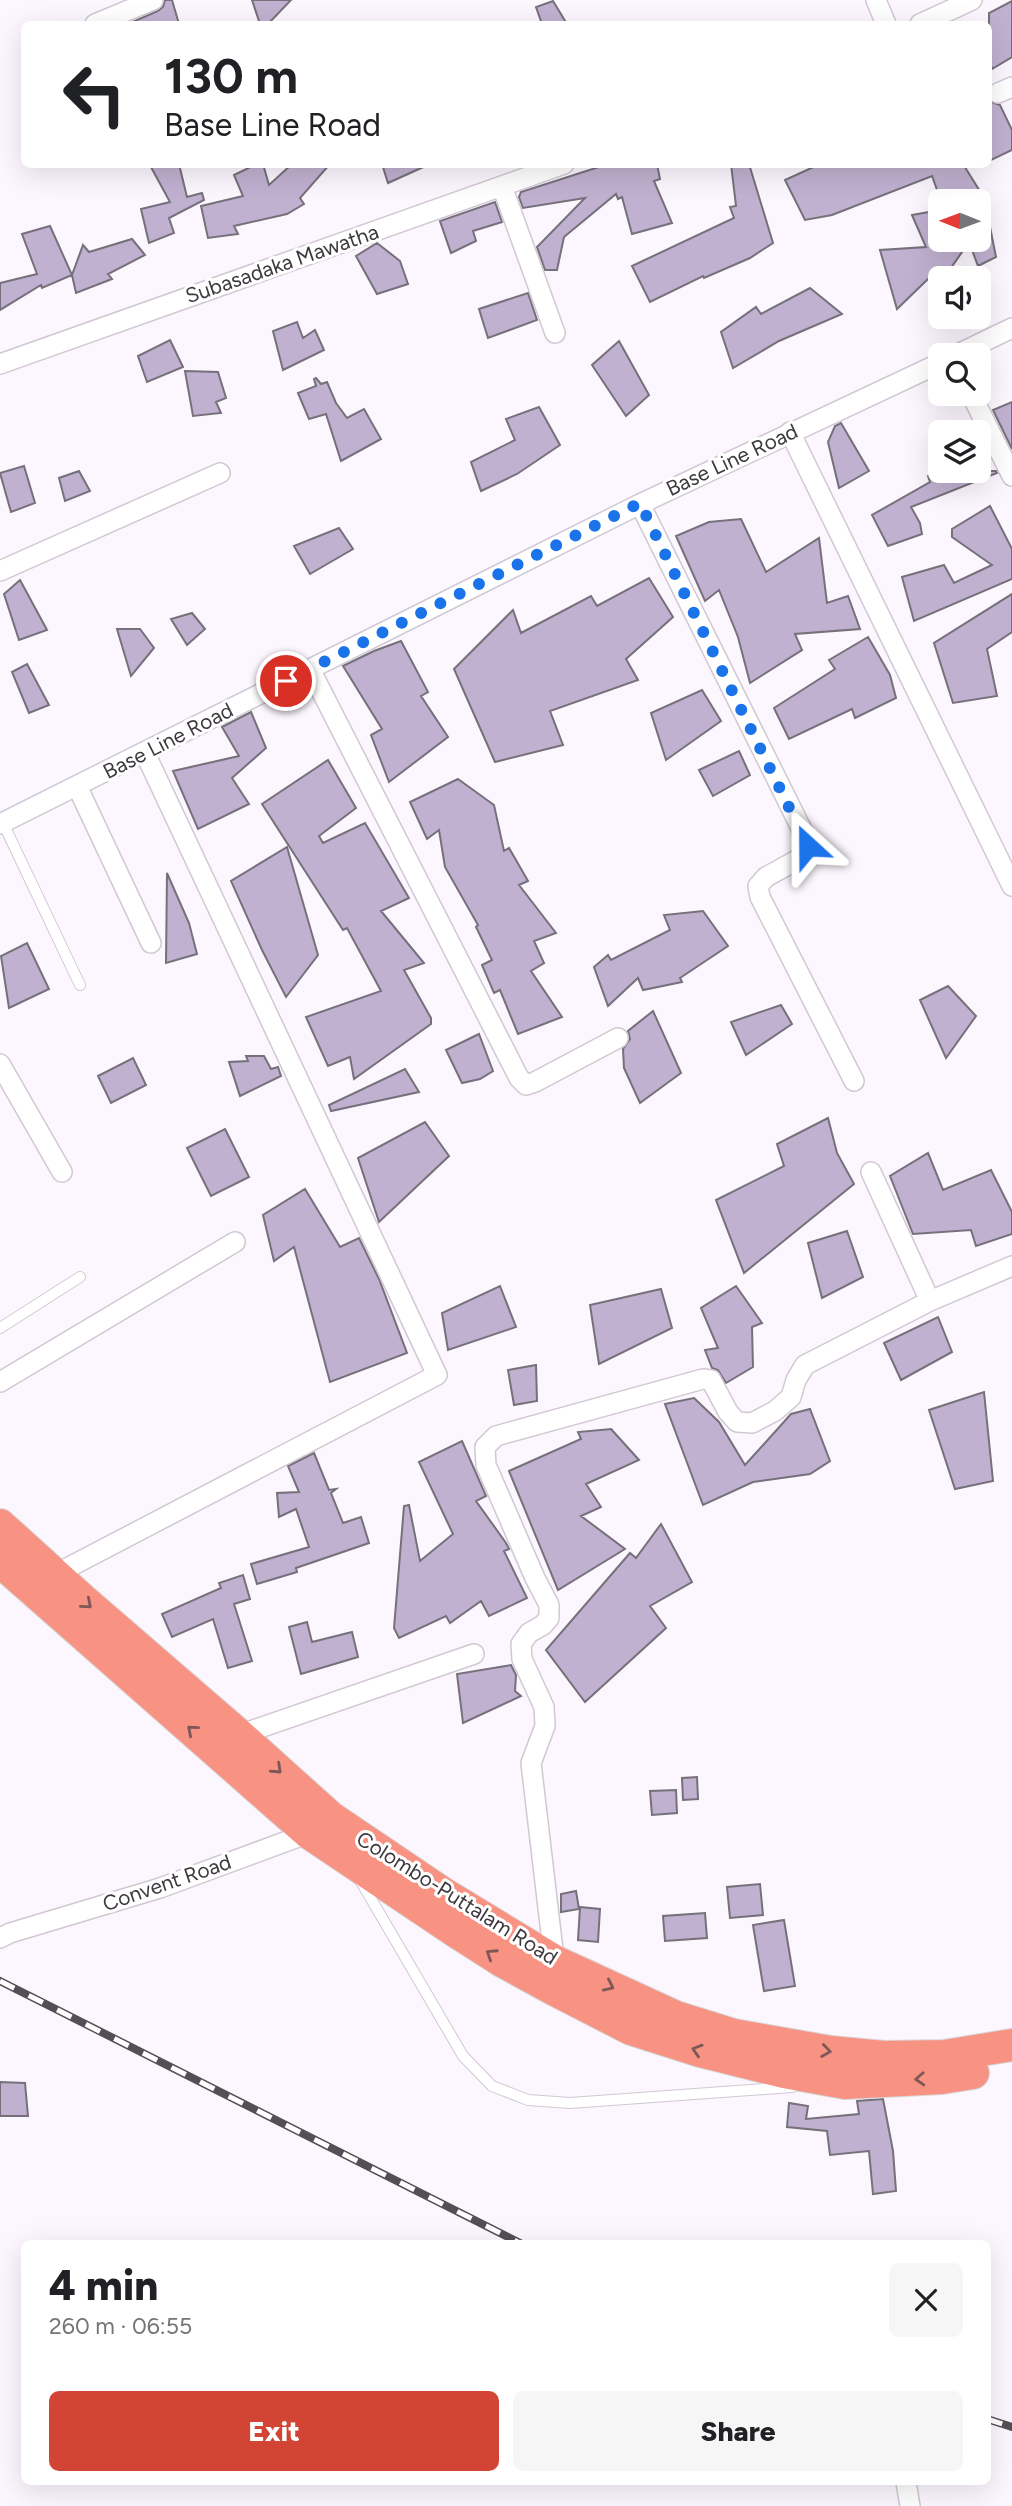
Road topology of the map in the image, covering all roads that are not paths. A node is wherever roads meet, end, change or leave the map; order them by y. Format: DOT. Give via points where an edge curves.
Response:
graph roads {
  1 [pos="153,0"];
  2 [pos="876,0"];
  3 [pos="972,0"];
  4 [pos="102,21"];
  5 [pos="886,21"];
  6 [pos="926,21"];
  7 [pos="553,168"];
  8 [pos="502,186"];
  9 [pos="1012,328"];
  10 [pos="555,333"];
  11 [pos="981,343"];
  12 [pos="0,364"];
  13 [pos="928,369"];
  14 [pos="977,406"];
  15 [pos="790,432"];
  16 [pos="220,473"];
  17 [pos="1012,476"];
  18 [pos="640,503"];
  19 [pos="0,571"];
  20 [pos="310,669"];
  21 [pos="145,753"];
  22 [pos="77,786"];
  23 [pos="2,823"];
  24 [pos="1012,886"];
  25 [pos="150,943"];
  26 [pos="80,985"];
  27 [pos="618,1038"];
  28 [pos="0,1063"];
  29 [pos="854,1082"];
  30 [pos="62,1171"];
  31 [pos="871,1172"];
  32 [pos="235,1242"];
  33 [pos="1012,1266"];
  34 [pos="79,1277"];
  35 [pos="930,1301"];
  36 [pos="0,1328"];
  37 [pos="0,1382"];
  38 [pos="0,1525"];
  39 [pos="0,1561"];
  40 [pos="54,1574"];
  41 [pos="474,1654"];
  42 [pos="239,1735"];
  43 [pos="319,1825"];
  44 [pos="347,1859"];
  45 [pos="0,1938"];
  46 [pos="555,1976"];
  47 [pos="1012,2045"];
  48 [pos="1012,2066"];
  49 [pos="845,2083"];
  50 [pos="906,2485"];
  51 [pos="910,2506"];
  1 -- 4 [label="street"];
  2 -- 5 [label="street"];
  3 -- 6 [label="street"];
  7 -- 8 [label="street, Subasadaka Mawatha"];
  8 -- 10 [label="street"];
  8 -- 12 [label="street, Subasadaka Mawatha"];
  9 -- 11 [label="street"];
  13 -- 15 [label="street, Base Line Road"];
  14 -- 17 [label="street"];
  15 -- 18 [label="street, Base Line Road"];
  15 -- 24 [label="street"];
  16 -- 19 [label="street"];
  18 -- 20 [label="street, Base Line Road"];
  18 -- 29 [label="street" via="806,838 806,855 766,877 758,886 760,897"];
  20 -- 21 [label="street, Base Line Road"];
  20 -- 27 [label="street" via="519,1078 526,1085 535,1082"];
  21 -- 22 [label="street, Base Line Road"];
  21 -- 40 [label="street" via="437,1375"];
  22 -- 23 [label="street, Base Line Road"];
  22 -- 25 [label="street"];
  23 -- 26 [label="lane"];
  28 -- 30 [label="street"];
  31 -- 35 [label="street"];
  32 -- 37 [label="street"];
  33 -- 35 [label="street"];
  34 -- 36 [label="lane"];
  35 -- 46 [label="street" via="805,1365 791,1397 752,1423 737,1422 716,1386 703,1379 496,1436 485,1447 486,1465 549,1605 550,1618 521,1644 522,1659 544,1707 545,1726 531,1763"];
  38 -- 40 [label="highway, Colombo-Puttalam Road"];
  43 -- 39 [label="highway, Colombo-Puttalam Road, one-way"];
  40 -- 42 [label="highway, Colombo-Puttalam Road, one-way"];
  41 -- 42 [label="street"];
  42 -- 43 [label="highway, Colombo-Puttalam Road, one-way"];
  43 -- 44 [label="highway, Colombo-Puttalam Road"];
  43 -- 45 [label="street, Convent Road" via="160,1888"];
  43 -- 46 [label="highway, Colombo-Puttalam Road" via="443,1894"];
  46 -- 44 [label="highway, Colombo-Puttalam Road, one-way" via="502,1961"];
  44 -- 49 [label="lane" via="463,2056 492,2086 528,2100 570,2103"];
  46 -- 47 [label="highway, Colombo-Puttalam Road, one-way" via="734,2035 831,2052 944,2056"];
  49 -- 46 [label="highway, Colombo-Puttalam Road, one-way" via="756,2066 631,2029"];
  48 -- 49 [label="highway, Colombo-Puttalam Road, one-way" via="942,2078"];
  50 -- 51 [label="street"];
}
